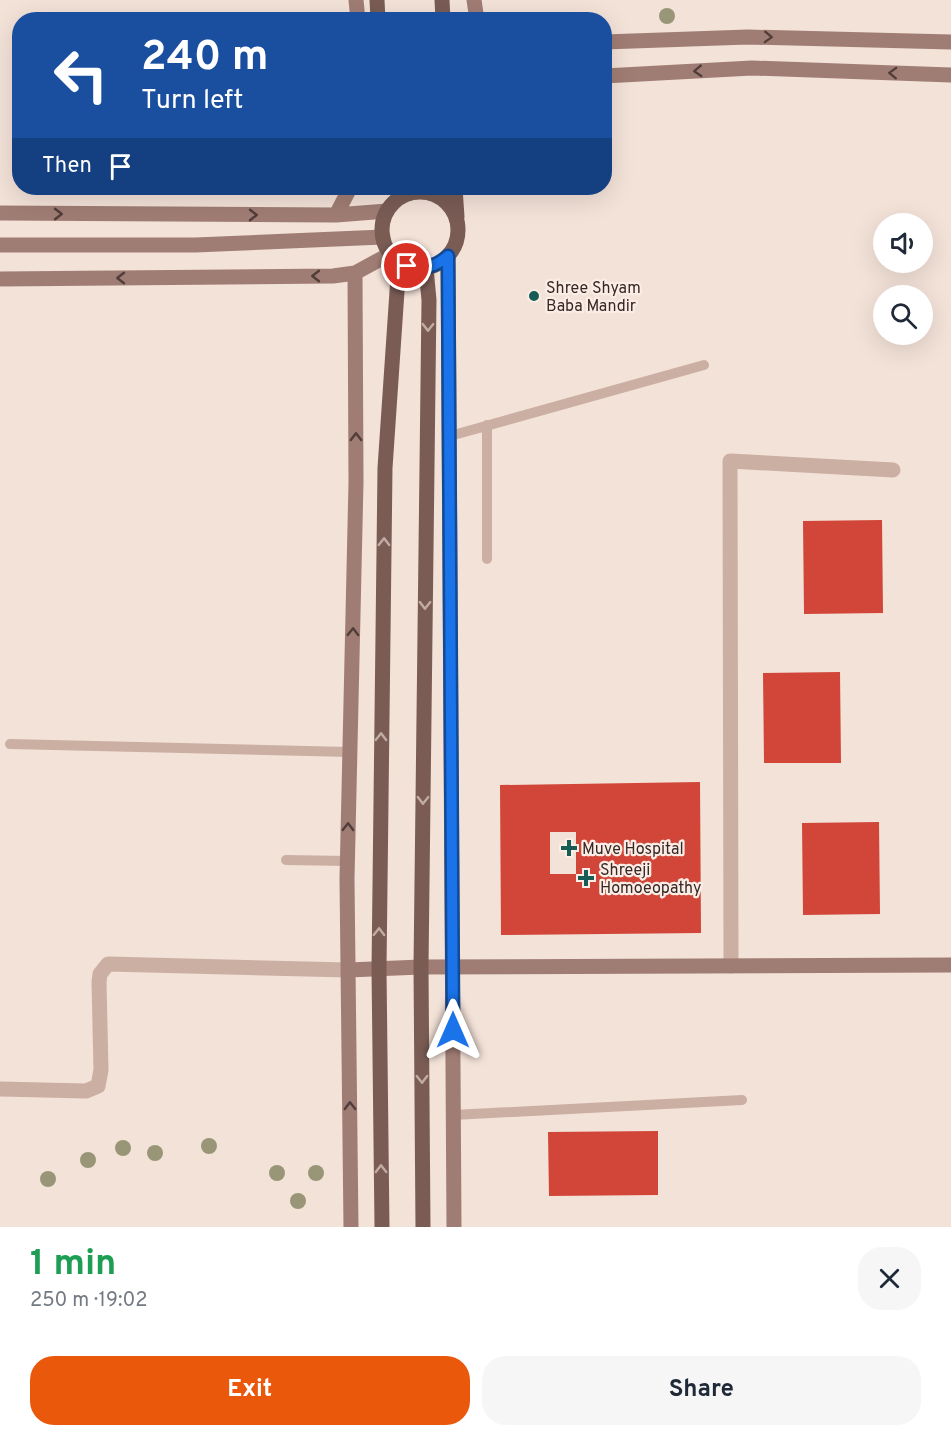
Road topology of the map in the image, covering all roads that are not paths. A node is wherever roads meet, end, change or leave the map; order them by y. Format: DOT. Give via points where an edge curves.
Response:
graph roads {
  1 [pos="612,42"];
  2 [pos="951,42"];
  3 [pos="951,75"];
  4 [pos="612,76"];
  5 [pos="346,195"];
  6 [pos="407,195"];
  7 [pos="434,195"];
  8 [pos="459,195"];
  9 [pos="392,200"];
  10 [pos="0,213"];
  11 [pos="336,215"];
  12 [pos="457,222"];
  13 [pos="383,237"];
  14 [pos="0,245"];
  15 [pos="448,256"];
  16 [pos="395,258"];
  17 [pos="426,268"];
  18 [pos="355,273"];
  19 [pos="0,279"];
  20 [pos="704,365"];
  21 [pos="488,425"];
  22 [pos="450,436"];
  23 [pos="893,470"];
  24 [pos="487,559"];
  25 [pos="9,744"];
  26 [pos="350,752"];
  27 [pos="286,860"];
  28 [pos="348,861"];
  29 [pos="951,965"];
  30 [pos="731,966"];
  31 [pos="421,967"];
  32 [pos="452,967"];
  33 [pos="379,969"];
  34 [pos="348,970"];
  35 [pos="0,1089"];
  36 [pos="742,1100"];
  37 [pos="453,1115"];
  38 [pos="351,1227"];
  39 [pos="382,1227"];
  40 [pos="423,1227"];
  41 [pos="454,1227"];
  1 -- 2 [label="street, one-way" via="748,37"];
  3 -- 4 [label="street, one-way" via="752,68"];
  5 -- 11 [label="street"];
  6 -- 9 [label="main road"];
  7 -- 12 [label="main road" via="449,204"];
  8 -- 12 [label="main road"];
  9 -- 11 [label="street"];
  9 -- 13 [label="main road"];
  10 -- 11 [label="street, one-way"];
  12 -- 15 [label="main road" via="456,240"];
  13 -- 14 [label="street" via="195,245"];
  13 -- 16 [label="main road"];
  15 -- 17 [label="main road"];
  15 -- 22 [label="street"];
  16 -- 17 [label="main road" via="407,266"];
  16 -- 18 [label="street"];
  33 -- 16 [label="main road, one-way" via="384,468"];
  17 -- 31 [label="main road, one-way" via="429,300"];
  18 -- 19 [label="street, one-way"];
  26 -- 18 [label="street, one-way" via="356,482"];
  20 -- 21 [label="lane"];
  21 -- 22 [label="lane"];
  21 -- 24 [label="lane"];
  22 -- 32 [label="street"];
  23 -- 30 [label="street" via="730,461"];
  25 -- 26 [label="lane"];
  28 -- 26 [label="street, one-way"];
  27 -- 28 [label="lane"];
  28 -- 34 [label="street"];
  29 -- 30 [label="street"];
  30 -- 32 [label="street"];
  31 -- 32 [label="street"];
  31 -- 33 [label="street"];
  31 -- 40 [label="main road, one-way"];
  32 -- 37 [label="street"];
  33 -- 34 [label="street"];
  39 -- 33 [label="main road, one-way"];
  34 -- 35 [label="street" via="108,964 100,974 99,1086 86,1091"];
  38 -- 34 [label="street, one-way"];
  36 -- 37 [label="lane"];
  37 -- 41 [label="street"];
}
